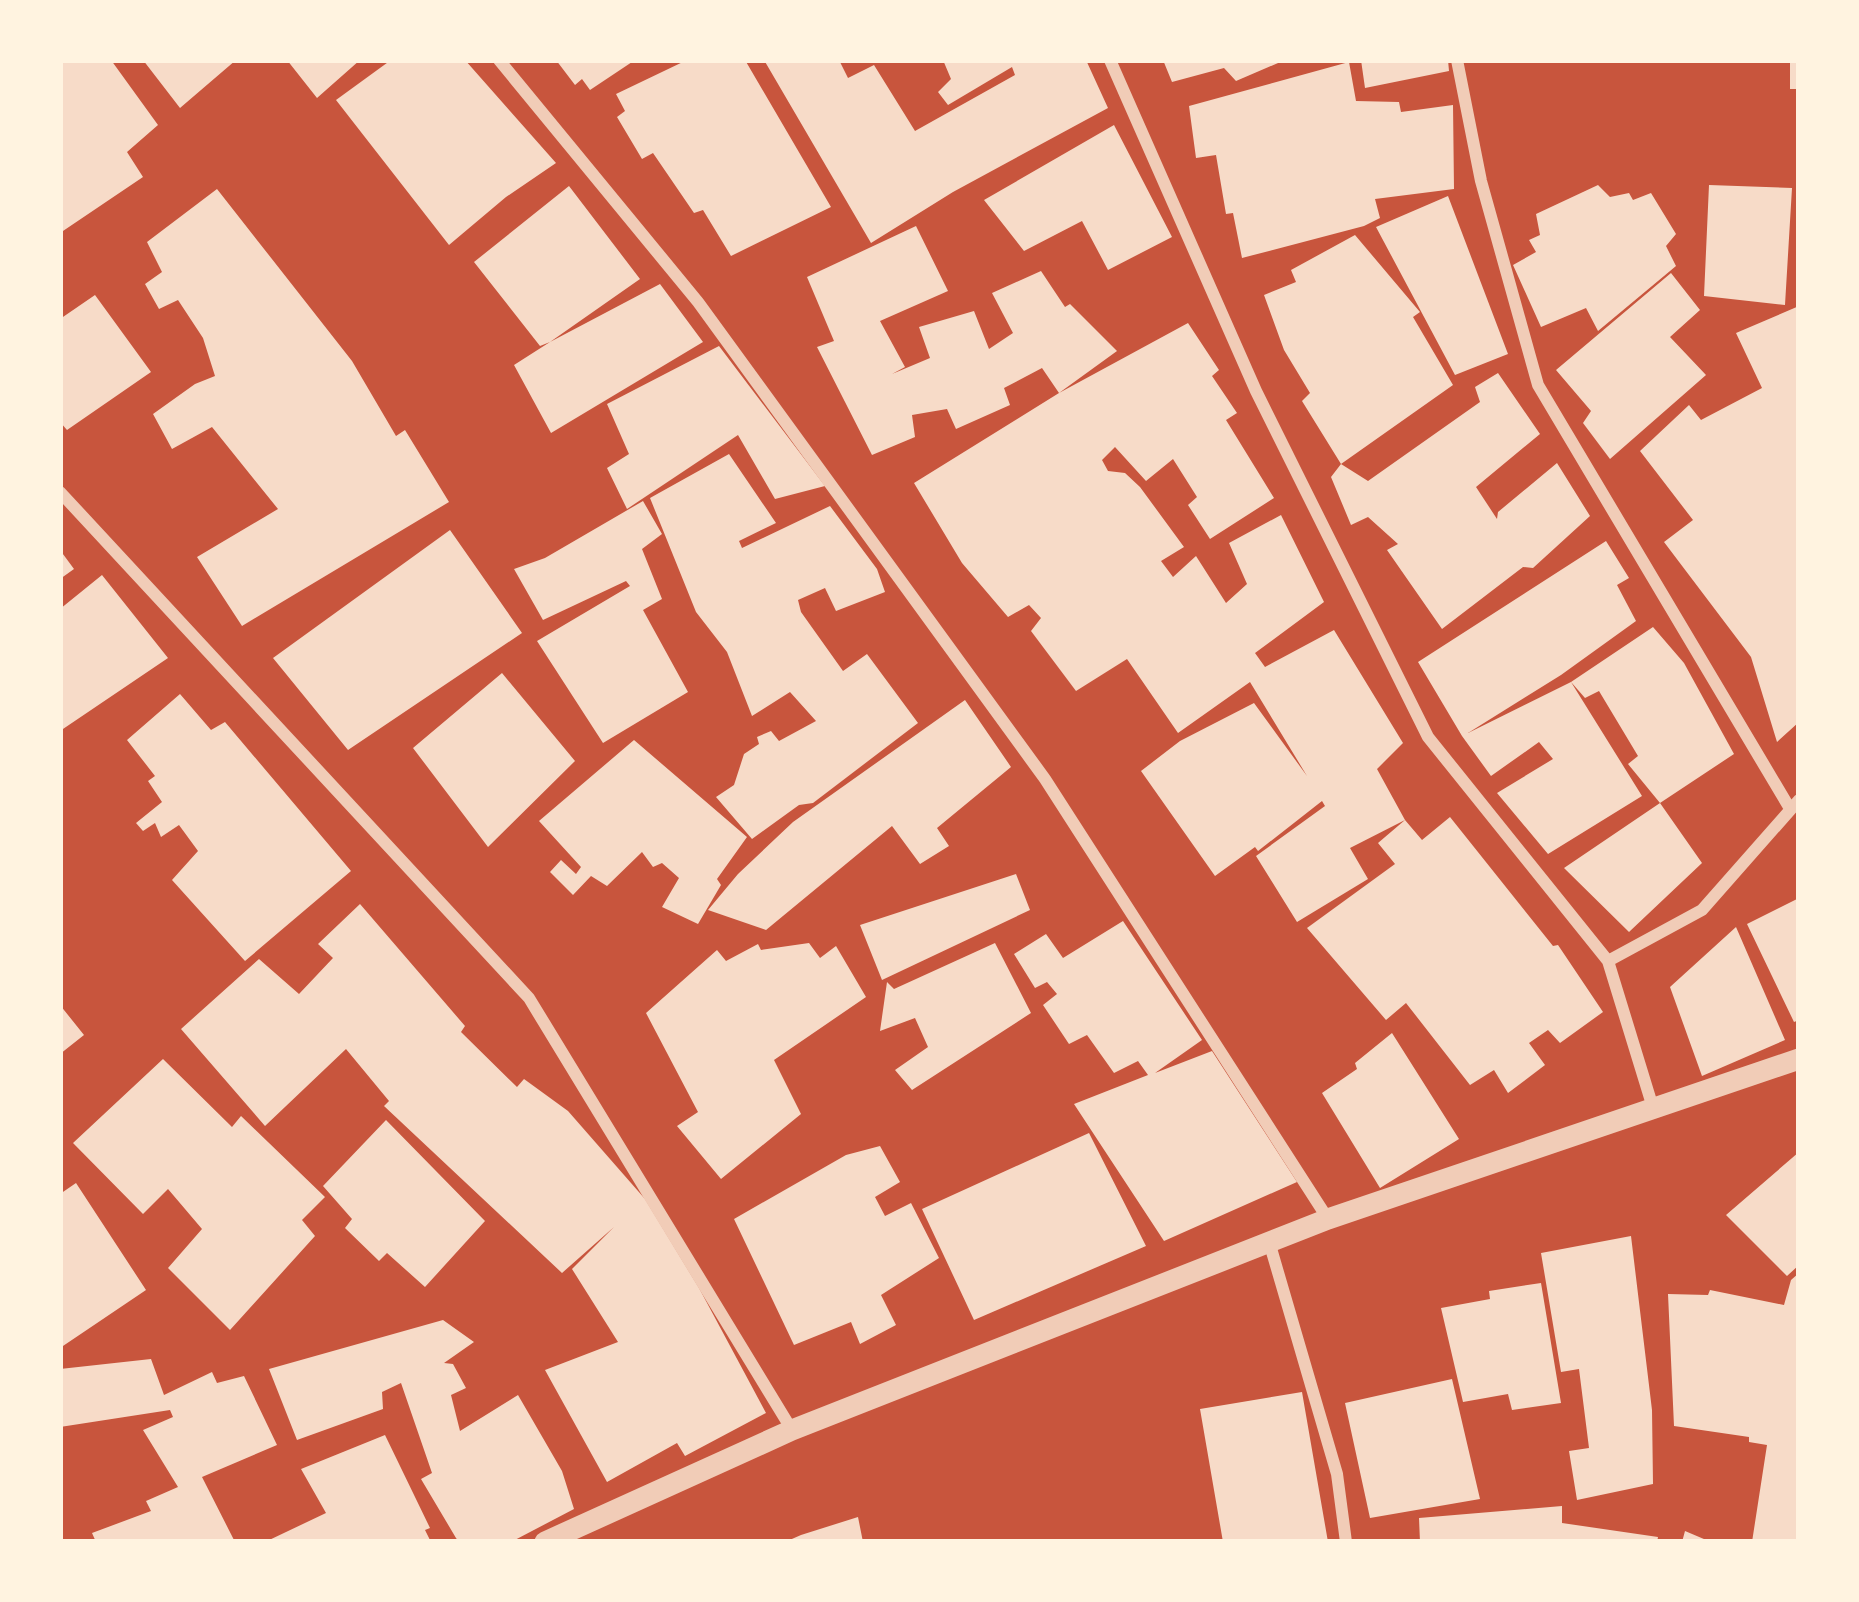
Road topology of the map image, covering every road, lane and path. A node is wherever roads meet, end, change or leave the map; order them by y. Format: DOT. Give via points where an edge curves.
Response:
graph roads {
  1 [pos="499,60"];
  2 [pos="1110,60"];
  3 [pos="1457,60"];
  4 [pos="60,492"];
  5 [pos="1794,804"];
  6 [pos="1608,961"];
  7 [pos="1799,1059"];
  8 [pos="1654,1111"];
  9 [pos="1328,1219"];
  10 [pos="1270,1245"];
  11 [pos="792,1430"];
  12 [pos="545,1542"];
  13 [pos="1346,1542"];
  1 -- 9 [label="street" via="698,302 1045,778"];
  2 -- 6 [label="street" via="1256,391 1428,737"];
  3 -- 5 [label="street" via="1538,385"];
  4 -- 11 [label="street" via="529,998"];
  5 -- 6 [label="street" via="1702,910"];
  6 -- 8 [label="street"];
  7 -- 8 [label="street"];
  8 -- 9 [label="street"];
  9 -- 10 [label="street"];
  10 -- 11 [label="street"];
  10 -- 13 [label="street" via="1337,1474"];
  11 -- 12 [label="street"];
}
